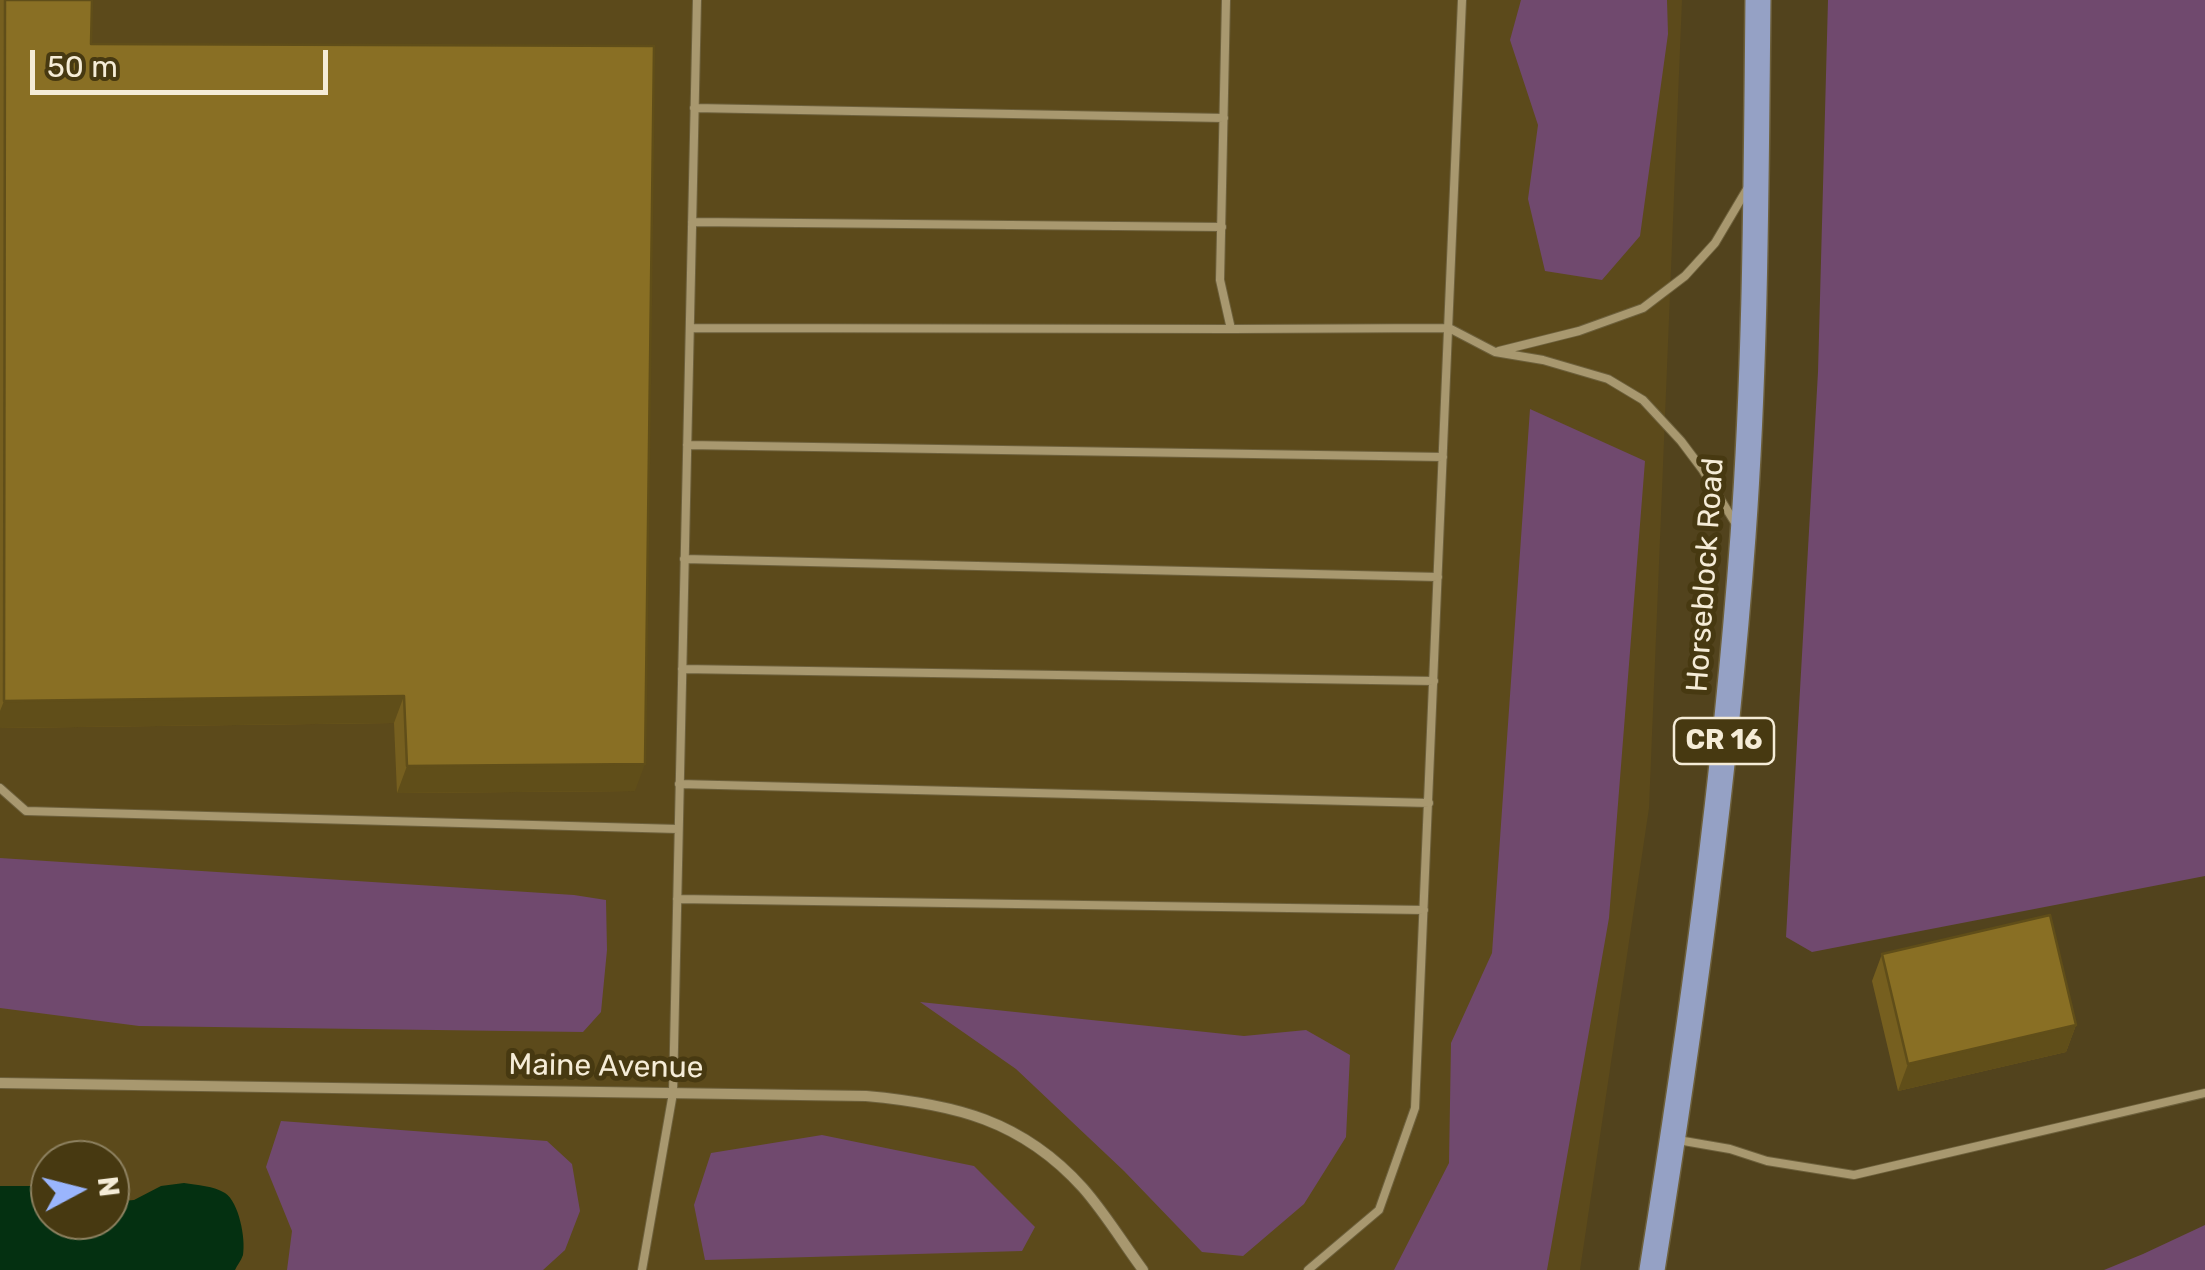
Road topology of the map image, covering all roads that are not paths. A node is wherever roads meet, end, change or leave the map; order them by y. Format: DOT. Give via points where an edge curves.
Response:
graph roads {
  1 [pos="697,0"];
  2 [pos="1226,0"];
  3 [pos="1462,0"];
  4 [pos="1758,0"];
  5 [pos="694,108"];
  6 [pos="1224,118"];
  7 [pos="1756,174"];
  8 [pos="692,222"];
  9 [pos="1222,227"];
  10 [pos="690,328"];
  11 [pos="1449,328"];
  12 [pos="1231,329"];
  13 [pos="1494,352"];
  14 [pos="686,445"];
  15 [pos="1443,456"];
  16 [pos="1743,536"];
  17 [pos="684,559"];
  18 [pos="1438,577"];
  19 [pos="682,669"];
  20 [pos="1434,681"];
  21 [pos="680,784"];
  22 [pos="0,788"];
  23 [pos="1428,803"];
  24 [pos="678,829"];
  25 [pos="677,899"];
  26 [pos="1424,910"];
  27 [pos="0,1083"];
  28 [pos="673,1093"];
  29 [pos="2205,1093"];
  30 [pos="1673,1140"];
  31 [pos="642,1270"];
  32 [pos="1143,1270"];
  33 [pos="1308,1270"];
  34 [pos="1652,1270"];
  1 -- 5 [label="lane"];
  2 -- 6 [label="lane"];
  3 -- 11 [label="lane"];
  4 -- 7 [label="main road, Horseblock Road / CR 16"];
  5 -- 6 [label="lane"];
  5 -- 8 [label="lane"];
  6 -- 9 [label="lane"];
  7 -- 13 [label="lane" via="1715,243 1643,308"];
  7 -- 16 [label="main road, Horseblock Road / CR 16"];
  8 -- 9 [label="lane"];
  8 -- 10 [label="lane"];
  9 -- 12 [label="lane" via="1220,280"];
  10 -- 12 [label="lane"];
  10 -- 14 [label="lane"];
  11 -- 12 [label="lane"];
  11 -- 13 [label="lane"];
  11 -- 15 [label="lane"];
  13 -- 16 [label="lane" via="1608,378 1643,400 1682,441"];
  14 -- 15 [label="lane"];
  14 -- 17 [label="lane"];
  15 -- 18 [label="lane"];
  16 -- 30 [label="main road, Horseblock Road / CR 16" via="1713,848"];
  17 -- 18 [label="lane"];
  17 -- 19 [label="lane"];
  18 -- 20 [label="lane"];
  19 -- 20 [label="lane"];
  19 -- 21 [label="lane"];
  20 -- 23 [label="lane"];
  21 -- 23 [label="lane"];
  21 -- 24 [label="lane"];
  22 -- 24 [label="lane" via="26,812"];
  23 -- 26 [label="lane"];
  24 -- 25 [label="lane"];
  25 -- 26 [label="lane"];
  25 -- 28 [label="lane"];
  26 -- 33 [label="lane" via="1415,1108 1379,1210"];
  27 -- 28 [label="street, Maine Avenue"];
  28 -- 31 [label="lane"];
  28 -- 32 [label="street, Maine Avenue" via="898,1099 1008,1128 1048,1154 1084,1190"];
  29 -- 30 [label="lane" via="1854,1175"];
  30 -- 34 [label="main road, Horseblock Road / CR 16"];
}
